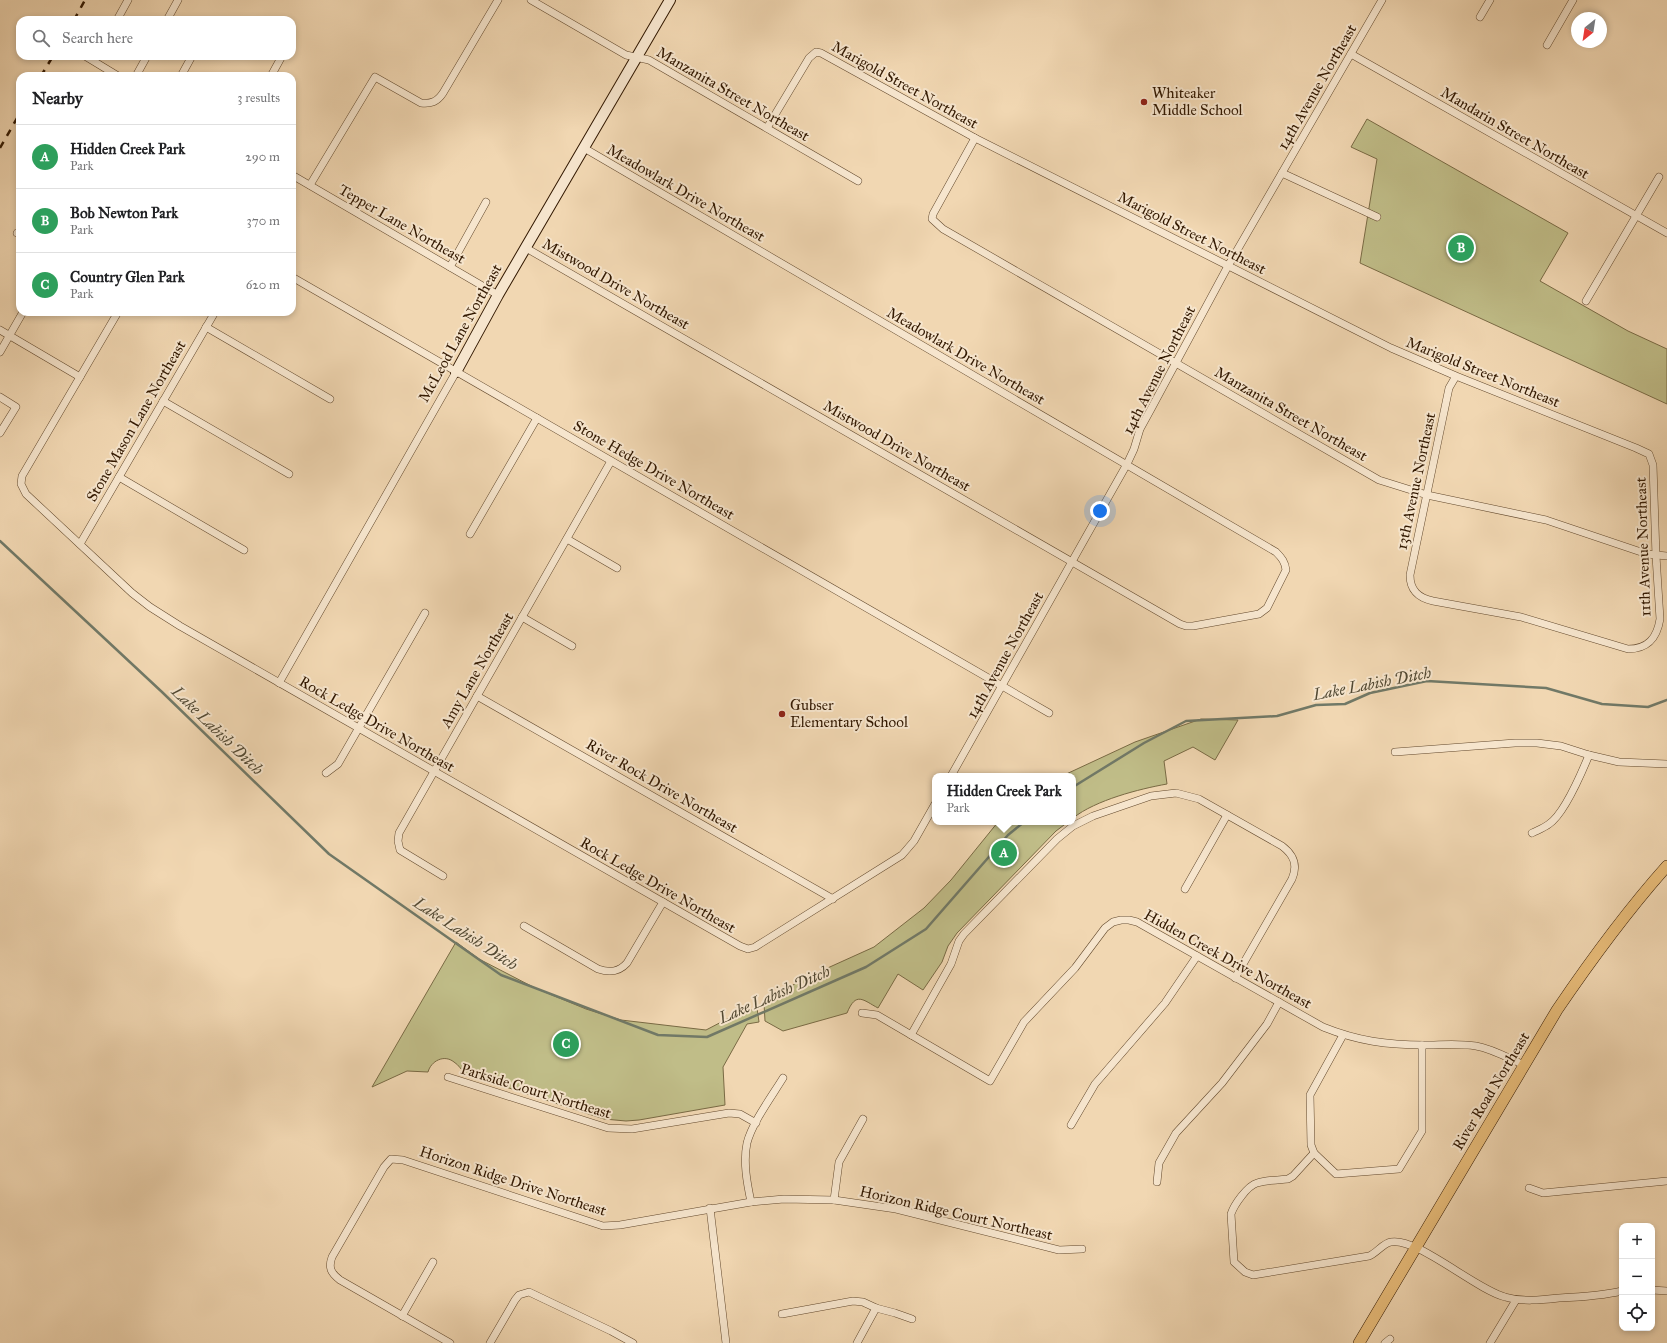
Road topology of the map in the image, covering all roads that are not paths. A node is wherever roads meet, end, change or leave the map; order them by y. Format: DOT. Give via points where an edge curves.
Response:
graph roads {
  1 [pos="128,0"];
  2 [pos="178,0"];
  3 [pos="498,0"];
  4 [pos="531,0"];
  5 [pos="670,0"];
  6 [pos="1382,0"];
  7 [pos="1490,0"];
  8 [pos="1573,0"];
  9 [pos="119,16"];
  10 [pos="169,16"];
  11 [pos="1480,17"];
  12 [pos="1547,45"];
  13 [pos="1351,54"];
  14 [pos="637,57"];
  15 [pos="96,60"];
  16 [pos="145,60"];
  17 [pos="190,60"];
  18 [pos="280,60"];
  19 [pos="113,72"];
  20 [pos="138,72"];
  21 [pos="183,72"];
  22 [pos="273,72"];
  23 [pos="767,128"];
  24 [pos="974,138"];
  25 [pos="584,148"];
  26 [pos="1282,173"];
  27 [pos="296,177"];
  28 [pos="1659,177"];
  29 [pos="858,181"];
  30 [pos="310,186"];
  31 [pos="486,202"];
  32 [pos="1636,216"];
  33 [pos="1377,217"];
  34 [pos="1667,234"];
  35 [pos="526,248"];
  36 [pos="1228,266"];
  37 [pos="450,267"];
  38 [pos="296,279"];
  39 [pos="498,295"];
  40 [pos="1586,301"];
  41 [pos="21,316"];
  42 [pos="116,316"];
  43 [pos="213,316"];
  44 [pos="206,327"];
  45 [pos="0,330"];
  46 [pos="10,335"];
  47 [pos="0,352"];
  48 [pos="1175,363"];
  49 [pos="456,372"];
  50 [pos="1456,376"];
  51 [pos="80,377"];
  52 [pos="0,397"];
  53 [pos="330,399"];
  54 [pos="163,401"];
  55 [pos="537,418"];
  56 [pos="0,433"];
  57 [pos="1649,454"];
  58 [pos="611,461"];
  59 [pos="1127,464"];
  60 [pos="289,474"];
  61 [pos="119,477"];
  62 [pos="1427,495"];
  63 [pos="470,534"];
  64 [pos="566,539"];
  65 [pos="80,544"];
  66 [pos="244,550"];
  67 [pos="1656,556"];
  68 [pos="1667,556"];
  69 [pos="1072,562"];
  70 [pos="617,568"];
  71 [pos="1264,612"];
  72 [pos="425,613"];
  73 [pos="522,617"];
  74 [pos="1653,638"];
  75 [pos="572,646"];
  76 [pos="279,683"];
  77 [pos="1003,686"];
  78 [pos="477,696"];
  79 [pos="1049,713"];
  80 [pos="358,728"];
  81 [pos="1395,752"];
  82 [pos="1589,756"];
  83 [pos="1667,764"];
  84 [pos="434,772"];
  85 [pos="326,773"];
  86 [pos="953,773"];
  87 [pos="932,809"];
  88 [pos="1227,815"];
  89 [pos="1076,824"];
  90 [pos="1075,825"];
  91 [pos="1532,833"];
  92 [pos="1667,866"];
  93 [pos="443,876"];
  94 [pos="1185,889"];
  95 [pos="833,898"];
  96 [pos="663,902"];
  97 [pos="524,926"];
  98 [pos="1197,956"];
  99 [pos="1236,978"];
  100 [pos="1279,1002"];
  101 [pos="862,1013"];
  102 [pos="911,1035"];
  103 [pos="1343,1035"];
  104 [pos="1422,1045"];
  105 [pos="1524,1065"];
  106 [pos="448,1077"];
  107 [pos="783,1078"];
  108 [pos="863,1119"];
  109 [pos="756,1123"];
  110 [pos="1071,1125"];
  111 [pos="1314,1153"];
  112 [pos="1667,1180"];
  113 [pos="1157,1182"];
  114 [pos="1529,1188"];
  115 [pos="834,1200"];
  116 [pos="751,1202"];
  117 [pos="710,1208"];
  118 [pos="1416,1247"];
  119 [pos="1082,1249"];
  120 [pos="433,1262"];
  121 [pos="1655,1290"];
  122 [pos="1667,1291"];
  123 [pos="1619,1292"];
  124 [pos="1516,1300"];
  125 [pos="876,1308"];
  126 [pos="782,1314"];
  127 [pos="402,1316"];
  128 [pos="912,1319"];
  129 [pos="450,1343"];
  130 [pos="490,1343"];
  131 [pos="633,1343"];
  132 [pos="726,1343"];
  133 [pos="857,1343"];
  134 [pos="1359,1343"];
  135 [pos="1490,1343"];
  1 -- 9 [label="street"];
  2 -- 10 [label="street"];
  3 -- 30 [label="street" via="443,93 434,102 421,103 375,77"];
  4 -- 14 [label="street, Manzanita Street Northeast" via="626,55"];
  5 -- 14 [label="street, McLeod Lane Northeast"];
  6 -- 13 [label="street, 14th Avenue Northeast"];
  7 -- 11 [label="street"];
  8 -- 12 [label="street"];
  13 -- 26 [label="street, 14th Avenue Northeast"];
  13 -- 32 [label="street, Mandarin Street Northeast"];
  14 -- 23 [label="street, Manzanita Street Northeast" via="649,60"];
  14 -- 25 [label="street, McLeod Lane Northeast"];
  15 -- 19 [label="street"];
  16 -- 20 [label="street"];
  17 -- 21 [label="street"];
  18 -- 22 [label="street"];
  23 -- 24 [label="street, Marigold Street Northeast" via="809,58 816,52"];
  23 -- 29 [label="street, Manzanita Street Northeast"];
  24 -- 36 [label="street, Marigold Street Northeast"];
  24 -- 48 [label="street, Manzanita Street Northeast" via="937,205 932,219 944,229"];
  25 -- 35 [label="street, McLeod Lane Northeast"];
  25 -- 59 [label="street, Meadowlark Drive Northeast"];
  26 -- 33 [label="street"];
  26 -- 36 [label="street, 14th Avenue Northeast"];
  27 -- 30 [label="street, Tepper Lane Northeast"];
  28 -- 32 [label="street"];
  30 -- 37 [label="street, Tepper Lane Northeast"];
  31 -- 37 [label="street"];
  32 -- 34 [label="street, Mandarin Street Northeast"];
  32 -- 40 [label="street"];
  35 -- 39 [label="street, McLeod Lane Northeast"];
  35 -- 69 [label="street, Mistwood Drive Northeast"];
  36 -- 48 [label="street, 14th Avenue Northeast"];
  36 -- 50 [label="street, Marigold Street Northeast" via="1398,351"];
  37 -- 39 [label="street, Tepper Lane Northeast"];
  38 -- 49 [label="street, Stone Hedge Drive Northeast"];
  39 -- 49 [label="street, McLeod Lane Northeast"];
  41 -- 46 [label="street"];
  42 -- 51 [label="street"];
  43 -- 44 [label="street, Stone Mason Lane Northeast"];
  44 -- 53 [label="street"];
  44 -- 54 [label="street, Stone Mason Lane Northeast"];
  45 -- 46 [label="street"];
  46 -- 47 [label="street"];
  46 -- 51 [label="street"];
  48 -- 59 [label="street, 14th Avenue Northeast" via="1140,429"];
  48 -- 62 [label="street, Manzanita Street Northeast" via="1379,480"];
  49 -- 55 [label="street, Stone Hedge Drive Northeast"];
  49 -- 76 [label="street, McLeod Lane Northeast"];
  50 -- 57 [label="street, Marigold Street Northeast"];
  50 -- 62 [label="street, 13th Avenue Northeast" via="1449,388"];
  51 -- 65 [label="street, Rock Ledge Drive Northeast" via="22,476 21,484 26,494"];
  52 -- 56 [label="street" via="16,407"];
  54 -- 60 [label="street"];
  54 -- 61 [label="street, Stone Mason Lane Northeast"];
  55 -- 58 [label="street, Stone Hedge Drive Northeast"];
  55 -- 63 [label="street"];
  57 -- 67 [label="street, 11th Avenue Northeast" via="1653,465"];
  58 -- 64 [label="street, Amy Lane Northeast"];
  58 -- 77 [label="street, Stone Hedge Drive Northeast"];
  59 -- 69 [label="street, 14th Avenue Northeast"];
  59 -- 71 [label="street, Meadowlark Drive Northeast" via="1276,552 1282,558 1286,570 1284,576"];
  61 -- 65 [label="street, Stone Mason Lane Northeast"];
  61 -- 66 [label="street"];
  62 -- 67 [label="street, Manzanita Street Northeast" via="1546,520"];
  62 -- 74 [label="street, 13th Avenue Northeast" via="1410,575 1411,587 1426,600 1521,617 1628,649 1638,649"];
  64 -- 70 [label="street"];
  64 -- 73 [label="street, Amy Lane Northeast"];
  65 -- 76 [label="street, Rock Ledge Drive Northeast" via="150,607"];
  67 -- 68 [label="street, Manzanita Street Northeast"];
  67 -- 74 [label="street, 11th Avenue Northeast" via="1660,619 1659,628"];
  69 -- 71 [label="street, Mistwood Drive Northeast" via="1186,626"];
  69 -- 77 [label="street, 14th Avenue Northeast"];
  72 -- 80 [label="street"];
  73 -- 75 [label="street"];
  73 -- 78 [label="street, Amy Lane Northeast"];
  76 -- 80 [label="street, Rock Ledge Drive Northeast"];
  77 -- 79 [label="street, Stone Hedge Drive Northeast"];
  77 -- 86 [label="street, 14th Avenue Northeast"];
  78 -- 84 [label="street, Amy Lane Northeast"];
  78 -- 95 [label="street, River Rock Drive Northeast"];
  80 -- 84 [label="street, Rock Ledge Drive Northeast"];
  80 -- 85 [label="street" via="338,764"];
  81 -- 82 [label="street" via="1537,743 1561,746"];
  82 -- 83 [label="street" via="1623,763"];
  82 -- 91 [label="street" via="1563,807 1550,824"];
  84 -- 93 [label="street, Amy Lane Northeast" via="399,832 398,847"];
  84 -- 96 [label="street, Rock Ledge Drive Northeast"];
  87 -- 95 [label="street" via="906,852"];
  88 -- 89 [label="street" via="1199,799 1176,793 1130,802"];
  88 -- 94 [label="street"];
  88 -- 99 [label="street" via="1282,846 1295,862 1292,879"];
  90 -- 102 [label="street" via="1057,839 964,934 951,964"];
  92 -- 105 [label="main road, River Road Northeast" via="1587,965"];
  95 -- 96 [label="street, Rock Ledge Drive Northeast" via="748,949"];
  96 -- 97 [label="street" via="627,963 611,972 598,969"];
  98 -- 99 [label="street, Hidden Creek Drive Northeast"];
  98 -- 102 [label="street, Hidden Creek Drive Northeast" via="1137,922 1113,922 1056,990 1024,1022 990,1081"];
  98 -- 110 [label="street" via="1165,1003 1095,1084"];
  99 -- 100 [label="street, Hidden Creek Drive Northeast"];
  100 -- 103 [label="street, Hidden Creek Drive Northeast" via="1323,1027"];
  100 -- 113 [label="street" via="1267,1024 1222,1083 1176,1133 1159,1163"];
  101 -- 102 [label="street" via="877,1015"];
  103 -- 104 [label="street, Hidden Creek Drive Northeast" via="1379,1043"];
  103 -- 111 [label="street" via="1310,1095 1311,1145"];
  104 -- 105 [label="street, Hidden Creek Drive Northeast" via="1477,1046"];
  104 -- 111 [label="street" via="1422,1131 1399,1169 1336,1174"];
  105 -- 118 [label="main road, River Road Northeast"];
  106 -- 109 [label="street, Parkside Court Northeast" via="608,1128 632,1130 729,1113 740,1114"];
  107 -- 109 [label="street"];
  108 -- 115 [label="street" via="839,1162"];
  109 -- 116 [label="street" via="747,1143 745,1157"];
  111 -- 118 [label="street" via="1293,1176 1288,1179 1255,1183 1233,1206 1231,1214 1234,1262 1245,1272 1253,1275 1369,1256 1390,1242"];
  112 -- 114 [label="street" via="1543,1193"];
  115 -- 116 [label="street, Horizon Ridge Court Northeast" via="784,1199"];
  115 -- 119 [label="street, Horizon Ridge Court Northeast" via="896,1209 1059,1250"];
  116 -- 117 [label="street, Horizon Ridge Drive Northeast"];
  117 -- 127 [label="street, Horizon Ridge Drive Northeast" via="603,1226 394,1159 384,1167 332,1257 330,1268 333,1275 340,1280"];
  117 -- 132 [label="street"];
  118 -- 124 [label="street" via="1492,1292"];
  118 -- 134 [label="main road, River Road Northeast"];
  120 -- 127 [label="street"];
  121 -- 122 [label="street"];
  123 -- 124 [label="street" via="1602,1295"];
  124 -- 135 [label="street"];
  125 -- 126 [label="street" via="853,1301"];
  125 -- 128 [label="street"];
  125 -- 133 [label="street"];
  127 -- 129 [label="street"];
  130 -- 131 [label="street" via="515,1300 529,1292"];
}
